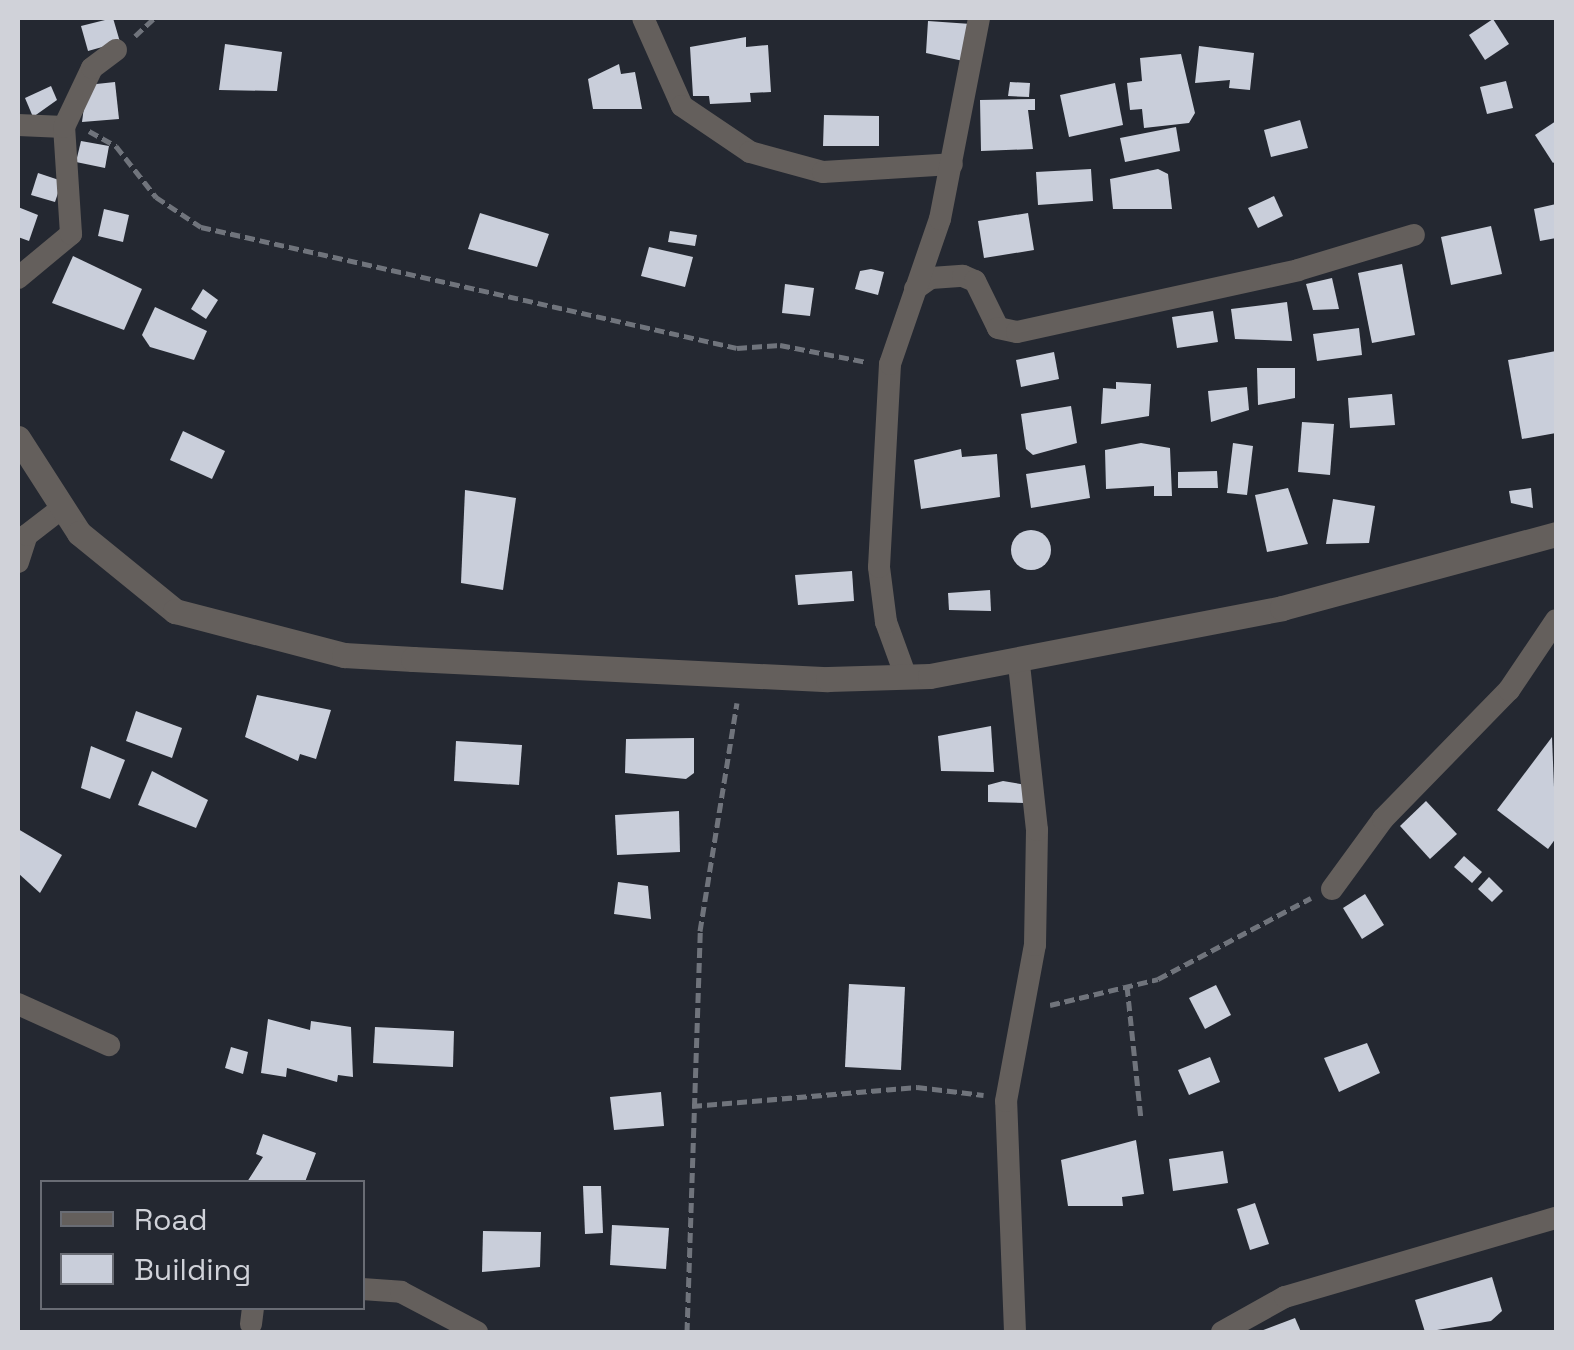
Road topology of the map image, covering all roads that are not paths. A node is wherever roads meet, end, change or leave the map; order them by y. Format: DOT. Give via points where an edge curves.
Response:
graph roads {
  1 [pos="644,18"];
  2 [pos="979,18"];
  3 [pos="116,50"];
  4 [pos="18,126"];
  5 [pos="64,127"];
  6 [pos="952,164"];
  7 [pos="1414,235"];
  8 [pos="18,278"];
  9 [pos="915,289"];
  10 [pos="18,438"];
  11 [pos="62,508"];
  12 [pos="1556,534"];
  13 [pos="18,562"];
  14 [pos="1556,620"];
  15 [pos="1019,664"];
  16 [pos="906,677"];
  17 [pos="1332,888"];
  18 [pos="18,1004"];
  19 [pos="110,1045"];
  20 [pos="1556,1218"];
  21 [pos="365,1289"];
  22 [pos="477,1332"];
  23 [pos="1015,1332"];
  24 [pos="1222,1332"];
  1 -- 6 [label="street" via="682,106 750,152 823,172"];
  2 -- 6 [label="street"];
  3 -- 5 [label="street" via="92,68"];
  4 -- 5 [label="street"];
  5 -- 8 [label="street" via="71,234"];
  6 -- 9 [label="street"];
  7 -- 9 [label="street" via="1298,270 1018,332 998,328 975,282 963,276 931,278"];
  9 -- 16 [label="street" via="890,364 878,567 886,622"];
  10 -- 11 [label="street"];
  11 -- 13 [label="street" via="26,535"];
  11 -- 16 [label="street" via="137,586 218,628 344,655"];
  12 -- 15 [label="street" via="1282,608"];
  14 -- 17 [label="street" via="1509,690 1382,819"];
  15 -- 16 [label="street"];
  15 -- 23 [label="street" via="1036,830 1035,945 1006,1098"];
  18 -- 19 [label="street"];
  20 -- 24 [label="street" via="1286,1297"];
  21 -- 22 [label="street" via="400,1292"];
}
